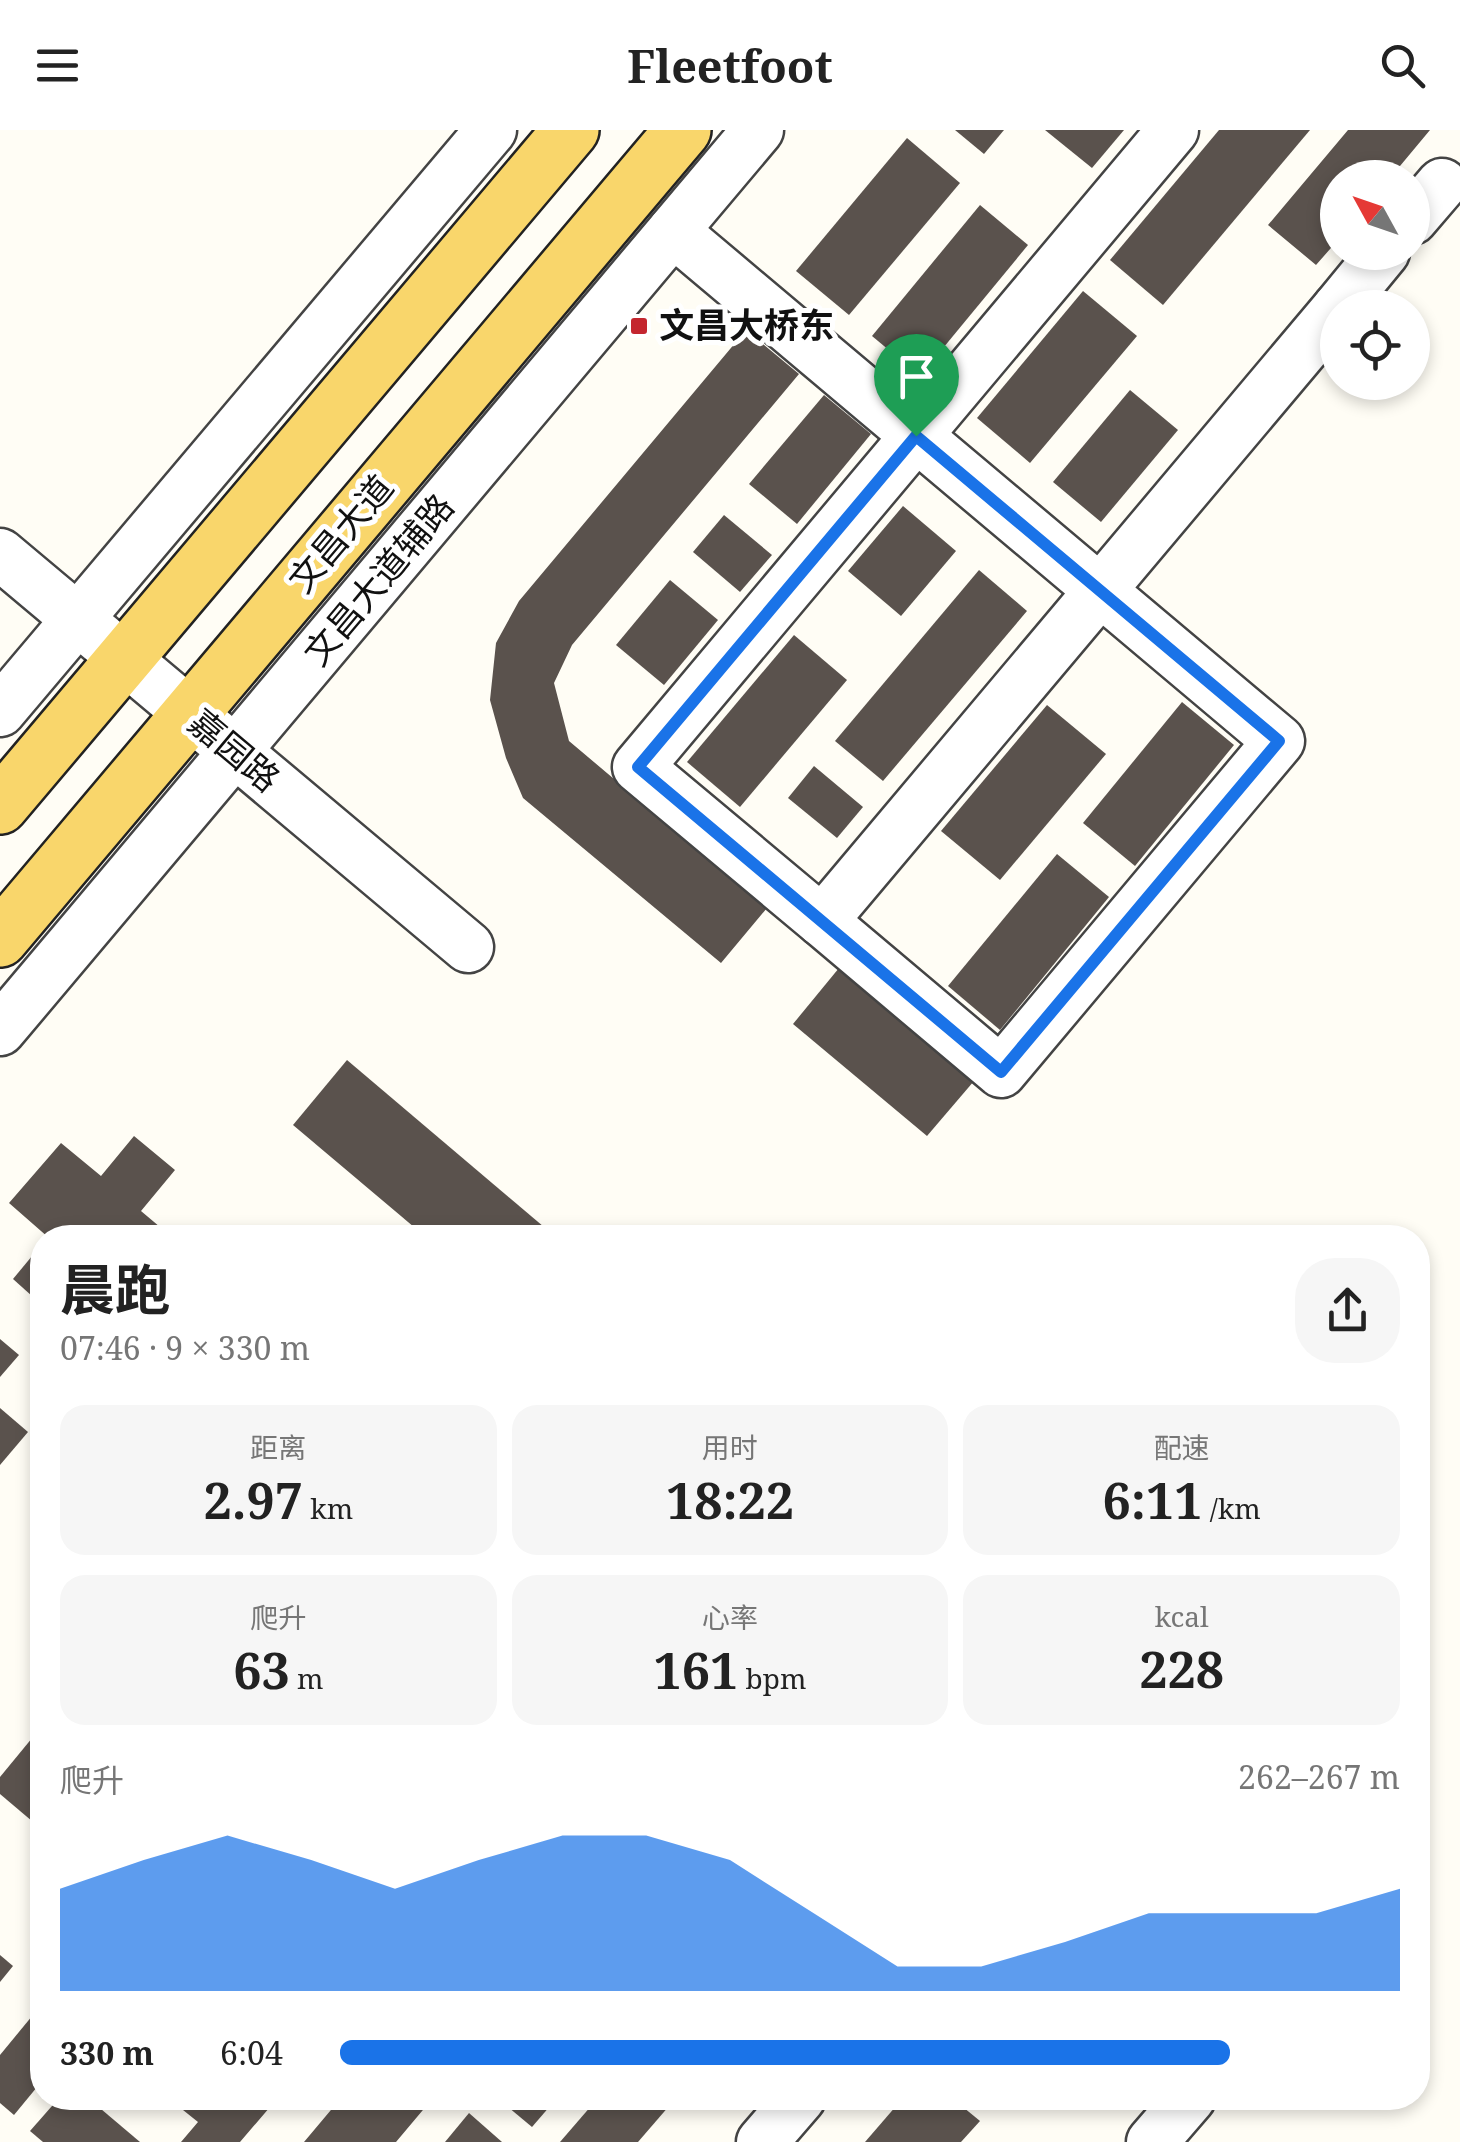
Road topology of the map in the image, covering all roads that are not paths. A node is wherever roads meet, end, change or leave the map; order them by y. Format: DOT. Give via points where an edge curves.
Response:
graph roads {
  1 [pos="491,130"];
  2 [pos="570,130"];
  3 [pos="682,130"];
  4 [pos="758,130"];
  5 [pos="1174,130"];
  6 [pos="673,231"];
  7 [pos="1369,270"];
  8 [pos="1353,290"];
  9 [pos="1320,329"];
  10 [pos="916,436"];
  11 [pos="0,554"];
  12 [pos="1100,590"];
  13 [pos="77,619"];
  14 [pos="124,659"];
  15 [pos="0,711"];
  16 [pos="190,714"];
  17 [pos="235,751"];
  18 [pos="0,806"];
  19 [pos="822,921"];
  20 [pos="0,939"];
  21 [pos="468,948"];
  22 [pos="0,1030"];
  23 [pos="790,2110"];
  24 [pos="1180,2110"];
  25 [pos="762,2142"];
  26 [pos="1152,2142"];
  1 -- 13 [label="street"];
  2 -- 14 [label="main road"];
  3 -- 16 [label="main road, 文昌大道"];
  4 -- 6 [label="street, 文昌大道辅路"];
  5 -- 10 [label="street"];
  6 -- 10 [label="street"];
  6 -- 17 [label="street, 文昌大道辅路"];
  7 -- 8 [label="street"];
  9 -- 12 [label="street"];
  10 -- 12 [label="street"];
  10 -- 19 [label="street" via="638,767"];
  11 -- 13 [label="street, 嘉园路"];
  12 -- 19 [label="street"];
  12 -- 19 [label="street" via="1279,741 1001,1072"];
  13 -- 14 [label="street, 嘉园路"];
  13 -- 15 [label="street"];
  14 -- 16 [label="street, 嘉园路"];
  14 -- 18 [label="main road"];
  16 -- 17 [label="street, 嘉园路"];
  16 -- 20 [label="main road, 文昌大道"];
  17 -- 21 [label="street, 嘉园路"];
  17 -- 22 [label="street, 文昌大道辅路"];
  23 -- 25 [label="street"];
  24 -- 26 [label="street"];
}
